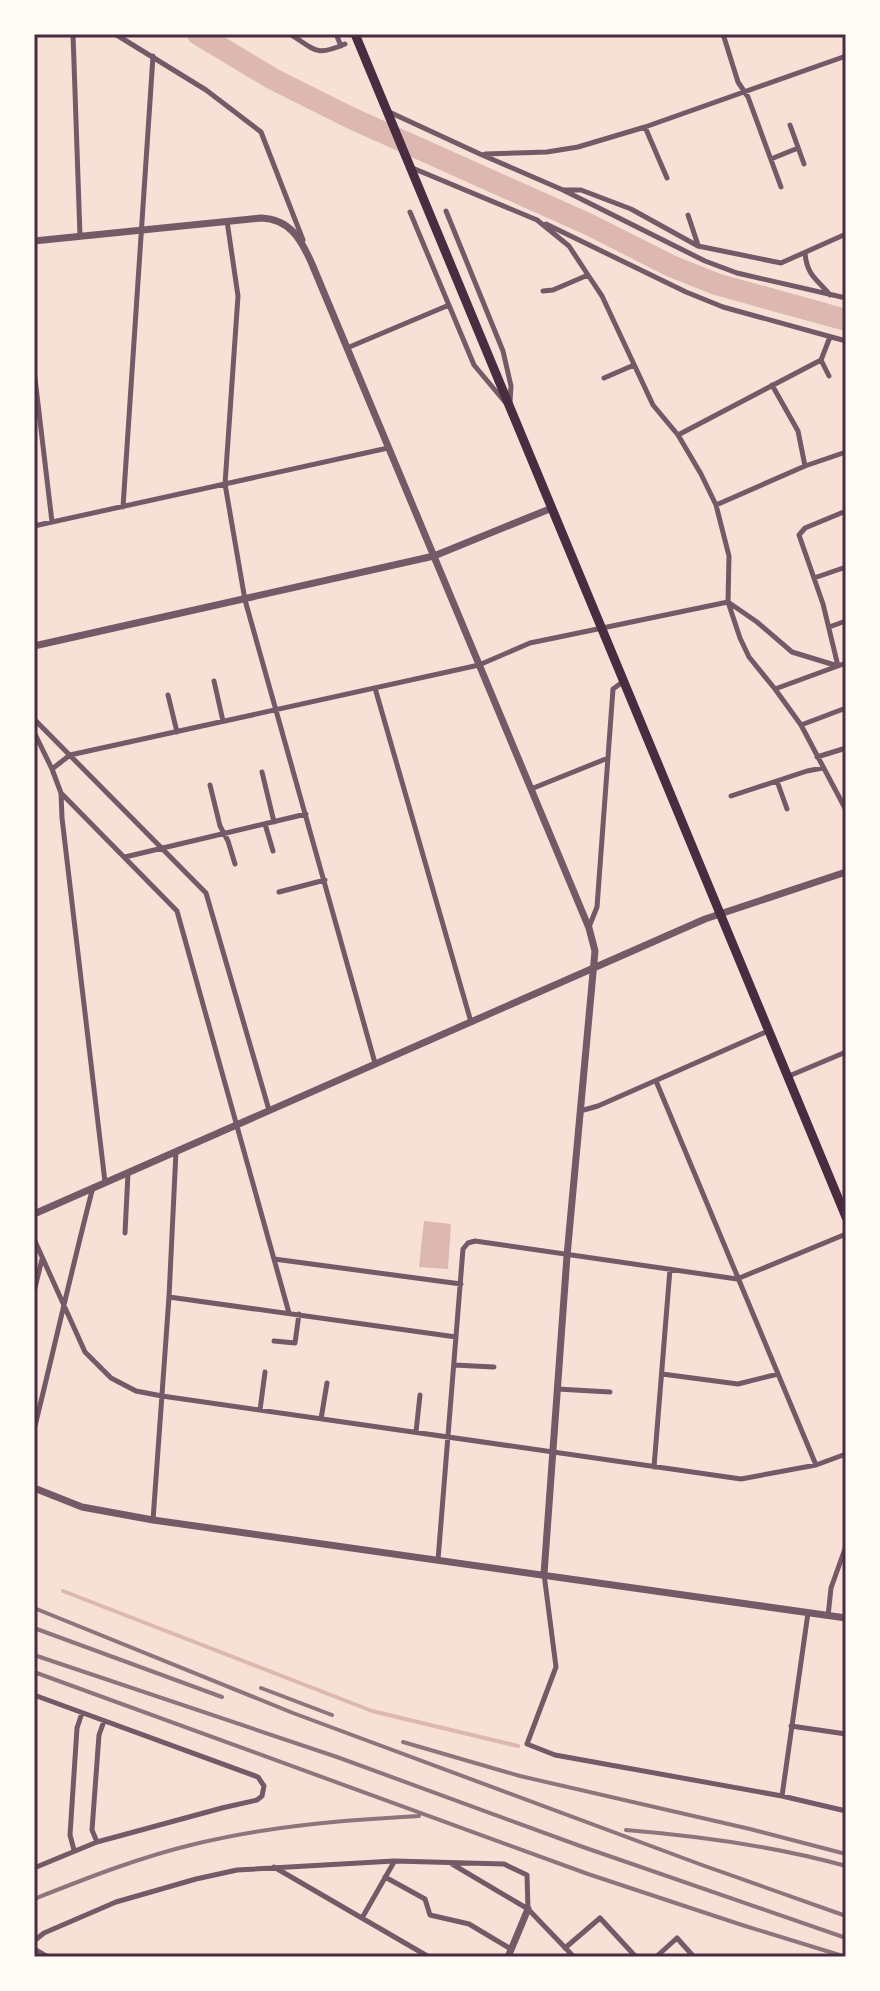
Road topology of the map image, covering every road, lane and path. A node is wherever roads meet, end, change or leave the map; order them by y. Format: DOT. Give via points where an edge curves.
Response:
graph roads {
  1 [pos="73,34"];
  2 [pos="115,34"];
  3 [pos="290,34"];
  4 [pos="336,34"];
  5 [pos="355,34"];
  6 [pos="723,34"];
  7 [pos="153,56"];
  8 [pos="846,56"];
  9 [pos="744,93"];
  10 [pos="388,114"];
  11 [pos="790,125"];
  12 [pos="645,127"];
  13 [pos="798,148"];
  14 [pos="480,154"];
  15 [pos="771,159"];
  16 [pos="408,163"];
  17 [pos="804,164"];
  18 [pos="667,178"];
  19 [pos="781,187"];
  20 [pos="563,190"];
  21 [pos="446,211"];
  22 [pos="410,212"];
  23 [pos="688,215"];
  24 [pos="537,220"];
  25 [pos="227,221"];
  26 [pos="141,229"];
  27 [pos="846,234"];
  28 [pos="80,236"];
  29 [pos="34,241"];
  30 [pos="698,246"];
  31 [pos="805,253"];
  32 [pos="312,264"];
  33 [pos="588,275"];
  34 [pos="543,291"];
  35 [pos="831,295"];
  36 [pos="846,298"];
  37 [pos="449,305"];
  38 [pos="830,337"];
  39 [pos="846,341"];
  40 [pos="346,348"];
  41 [pos="821,360"];
  42 [pos="634,365"];
  43 [pos="34,370"];
  44 [pos="829,376"];
  45 [pos="604,378"];
  46 [pos="772,385"];
  47 [pos="510,408"];
  48 [pos="678,435"];
  49 [pos="388,448"];
  50 [pos="846,452"];
  51 [pos="805,466"];
  52 [pos="225,484"];
  53 [pos="716,505"];
  54 [pos="123,507"];
  55 [pos="552,508"];
  56 [pos="846,511"];
  57 [pos="52,522"];
  58 [pos="34,526"];
  59 [pos="434,556"];
  60 [pos="846,567"];
  61 [pos="814,578"];
  62 [pos="245,600"];
  63 [pos="728,602"];
  64 [pos="846,621"];
  65 [pos="602,627"];
  66 [pos="829,627"];
  67 [pos="34,646"];
  68 [pos="846,663"];
  69 [pos="479,665"];
  70 [pos="838,666"];
  71 [pos="624,680"];
  72 [pos="214,681"];
  73 [pos="375,688"];
  74 [pos="775,689"];
  75 [pos="168,695"];
  76 [pos="846,708"];
  77 [pos="277,710"];
  78 [pos="34,719"];
  79 [pos="223,721"];
  80 [pos="801,725"];
  81 [pos="34,732"];
  82 [pos="177,732"];
  83 [pos="846,748"];
  84 [pos="70,755"];
  85 [pos="817,757"];
  86 [pos="608,758"];
  87 [pos="823,768"];
  88 [pos="52,769"];
  89 [pos="262,772"];
  90 [pos="777,781"];
  91 [pos="210,785"];
  92 [pos="531,790"];
  93 [pos="846,790"];
  94 [pos="61,793"];
  95 [pos="836,794"];
  96 [pos="731,796"];
  97 [pos="787,809"];
  98 [pos="846,810"];
  99 [pos="306,814"];
  100 [pos="274,822"];
  101 [pos="265,824"];
  102 [pos="223,833"];
  103 [pos="162,847"];
  104 [pos="273,851"];
  105 [pos="125,857"];
  106 [pos="235,864"];
  107 [pos="846,872"];
  108 [pos="325,880"];
  109 [pos="279,892"];
  110 [pos="721,913"];
  111 [pos="589,928"];
  112 [pos="592,970"];
  113 [pos="471,1022"];
  114 [pos="769,1031"];
  115 [pos="846,1052"];
  116 [pos="375,1063"];
  117 [pos="788,1076"];
  118 [pos="656,1081"];
  119 [pos="269,1110"];
  120 [pos="580,1111"];
  121 [pos="237,1124"];
  122 [pos="176,1151"];
  123 [pos="128,1172"];
  124 [pos="105,1182"];
  125 [pos="93,1187"];
  126 [pos="34,1214"];
  127 [pos="846,1217"];
  128 [pos="125,1233"];
  129 [pos="846,1234"];
  130 [pos="34,1239"];
  131 [pos="567,1254"];
  132 [pos="42,1258"];
  133 [pos="274,1259"];
  134 [pos="670,1269"];
  135 [pos="737,1279"];
  136 [pos="461,1284"];
  137 [pos="34,1292"];
  138 [pos="169,1297"];
  139 [pos="63,1305"];
  140 [pos="289,1313"];
  141 [pos="299,1314"];
  142 [pos="456,1337"];
  143 [pos="274,1341"];
  144 [pos="454,1365"];
  145 [pos="494,1367"];
  146 [pos="265,1372"];
  147 [pos="662,1374"];
  148 [pos="778,1374"];
  149 [pos="327,1383"];
  150 [pos="557,1389"];
  151 [pos="610,1392"];
  152 [pos="420,1395"];
  153 [pos="162,1396"];
  154 [pos="260,1410"];
  155 [pos="321,1419"];
  156 [pos="34,1430"];
  157 [pos="416,1432"];
  158 [pos="449,1437"];
  159 [pos="552,1452"];
  160 [pos="846,1454"];
  161 [pos="816,1465"];
  162 [pos="654,1467"];
  163 [pos="34,1488"];
  164 [pos="153,1520"];
  165 [pos="846,1546"];
  166 [pos="438,1560"];
  167 [pos="544,1574"];
  168 [pos="808,1613"];
  169 [pos="828,1616"];
  170 [pos="846,1618"];
  171 [pos="34,1695"];
  172 [pos="82,1713"];
  173 [pos="104,1721"];
  174 [pos="791,1726"];
  175 [pos="846,1734"];
  176 [pos="782,1796"];
  177 [pos="846,1811"];
  178 [pos="97,1842"];
  179 [pos="74,1850"];
  180 [pos="394,1861"];
  181 [pos="450,1864"];
  182 [pos="274,1867"];
  183 [pos="34,1868"];
  184 [pos="385,1877"];
  185 [pos="528,1909"];
  186 [pos="362,1918"];
  187 [pos="34,1941"];
  188 [pos="565,1948"];
  189 [pos="34,1949"];
  190 [pos="509,1953"];
  191 [pos="48,1957"];
  192 [pos="429,1957"];
  193 [pos="574,1957"];
  194 [pos="636,1957"];
  195 [pos="656,1957"];
  196 [pos="694,1957"];
  1 -- 28 [label="street"];
  2 -- 7 [label="street"];
  3 -- 4 [label="street" via="320,52 343,45"];
  5 -- 10 [label="highway"];
  6 -- 9 [label="street"];
  7 -- 26 [label="street"];
  7 -- 32 [label="street" via="261,132"];
  8 -- 9 [label="street"];
  9 -- 12 [label="street"];
  9 -- 15 [label="street"];
  10 -- 14 [label="street"];
  10 -- 16 [label="highway"];
  11 -- 13 [label="street"];
  12 -- 14 [label="street" via="578,147"];
  12 -- 18 [label="street"];
  13 -- 15 [label="street"];
  13 -- 17 [label="street"];
  14 -- 20 [label="street"];
  15 -- 19 [label="street"];
  16 -- 24 [label="street"];
  16 -- 47 [label="highway"];
  20 -- 30 [label="street" via="581,190 631,209"];
  20 -- 35 [label="street" via="705,261"];
  21 -- 47 [label="street" via="503,351"];
  22 -- 37 [label="street"];
  23 -- 30 [label="street"];
  24 -- 33 [label="street" via="569,246"];
  24 -- 38 [label="street" via="695,296"];
  25 -- 26 [label="street"];
  25 -- 32 [label="street" via="280,222 297,235"];
  25 -- 52 [label="street" via="238,296"];
  26 -- 28 [label="street"];
  26 -- 54 [label="street"];
  27 -- 31 [label="street"];
  28 -- 29 [label="street"];
  30 -- 31 [label="street" via="781,263"];
  31 -- 35 [label="street" via="812,278"];
  32 -- 40 [label="street"];
  33 -- 34 [label="street"];
  33 -- 42 [label="street"];
  35 -- 36 [label="street"];
  37 -- 40 [label="street"];
  37 -- 47 [label="street" via="474,365"];
  38 -- 39 [label="street"];
  38 -- 41 [label="street"];
  40 -- 49 [label="street"];
  41 -- 44 [label="street"];
  41 -- 46 [label="street"];
  42 -- 45 [label="street"];
  42 -- 48 [label="street" via="653,405"];
  43 -- 57 [label="street"];
  46 -- 48 [label="street"];
  46 -- 51 [label="street" via="798,431"];
  47 -- 55 [label="highway"];
  48 -- 53 [label="street"];
  49 -- 52 [label="street"];
  49 -- 59 [label="street"];
  50 -- 51 [label="street"];
  51 -- 53 [label="street"];
  52 -- 54 [label="street"];
  52 -- 62 [label="street"];
  53 -- 63 [label="street" via="729,556"];
  54 -- 57 [label="street"];
  55 -- 59 [label="street"];
  55 -- 65 [label="highway"];
  56 -- 61 [label="street" via="799,535"];
  57 -- 58 [label="street"];
  59 -- 62 [label="street"];
  59 -- 69 [label="street"];
  60 -- 61 [label="street"];
  61 -- 66 [label="street"];
  62 -- 67 [label="street"];
  62 -- 77 [label="street"];
  63 -- 65 [label="street"];
  63 -- 70 [label="street" via="792,652"];
  63 -- 74 [label="street" via="749,657"];
  64 -- 66 [label="street"];
  65 -- 69 [label="street" via="530,643"];
  65 -- 71 [label="highway"];
  66 -- 70 [label="street"];
  68 -- 70 [label="street"];
  69 -- 73 [label="street"];
  69 -- 92 [label="street"];
  70 -- 74 [label="street"];
  71 -- 86 [label="street" via="613,689"];
  71 -- 110 [label="highway"];
  72 -- 79 [label="street"];
  73 -- 77 [label="street"];
  73 -- 113 [label="street"];
  74 -- 80 [label="street"];
  75 -- 82 [label="street"];
  76 -- 80 [label="street"];
  77 -- 79 [label="street"];
  77 -- 99 [label="street"];
  78 -- 84 [label="street"];
  79 -- 82 [label="street"];
  80 -- 85 [label="street"];
  81 -- 88 [label="street"];
  82 -- 84 [label="street"];
  83 -- 85 [label="street"];
  84 -- 88 [label="street"];
  84 -- 103 [label="street"];
  85 -- 87 [label="street"];
  86 -- 92 [label="street"];
  86 -- 111 [label="street" via="597,907"];
  87 -- 90 [label="street"];
  87 -- 95 [label="street"];
  88 -- 94 [label="street"];
  89 -- 100 [label="street"];
  90 -- 96 [label="street"];
  90 -- 97 [label="street"];
  91 -- 102 [label="street"];
  92 -- 111 [label="street"];
  93 -- 95 [label="street"];
  94 -- 105 [label="street"];
  94 -- 124 [label="street"];
  95 -- 98 [label="street"];
  99 -- 100 [label="street"];
  99 -- 108 [label="street"];
  100 -- 101 [label="street"];
  101 -- 102 [label="street"];
  101 -- 104 [label="street"];
  102 -- 103 [label="street"];
  102 -- 106 [label="street"];
  103 -- 105 [label="street"];
  103 -- 119 [label="street" via="206,893"];
  105 -- 121 [label="street" via="177,911"];
  107 -- 110 [label="street"];
  108 -- 109 [label="street"];
  108 -- 116 [label="street"];
  110 -- 112 [label="street"];
  110 -- 114 [label="highway"];
  111 -- 112 [label="street" via="595,951"];
  112 -- 113 [label="street"];
  112 -- 120 [label="street"];
  113 -- 116 [label="street"];
  114 -- 117 [label="highway"];
  114 -- 118 [label="street"];
  115 -- 117 [label="street"];
  116 -- 119 [label="street"];
  117 -- 127 [label="highway"];
  118 -- 120 [label="street"];
  118 -- 135 [label="street"];
  119 -- 121 [label="street"];
  120 -- 131 [label="street"];
  121 -- 122 [label="street"];
  121 -- 133 [label="street"];
  122 -- 123 [label="street"];
  122 -- 138 [label="street"];
  123 -- 124 [label="street"];
  123 -- 128 [label="street"];
  124 -- 125 [label="street"];
  125 -- 126 [label="street"];
  125 -- 139 [label="street"];
  129 -- 135 [label="street"];
  130 -- 132 [label="street"];
  131 -- 134 [label="street"];
  131 -- 136 [label="street" via="475,1241 463,1249"];
  131 -- 150 [label="street"];
  132 -- 137 [label="street"];
  132 -- 139 [label="street"];
  133 -- 136 [label="street"];
  133 -- 140 [label="street"];
  134 -- 135 [label="street"];
  134 -- 147 [label="street"];
  135 -- 148 [label="street"];
  136 -- 142 [label="street"];
  138 -- 140 [label="street"];
  138 -- 153 [label="street"];
  139 -- 153 [label="street" via="85,1352 111,1378"];
  139 -- 156 [label="street"];
  140 -- 141 [label="street"];
  141 -- 142 [label="street"];
  141 -- 143 [label="street" via="295,1343"];
  142 -- 144 [label="street"];
  144 -- 145 [label="street"];
  144 -- 158 [label="street"];
  146 -- 154 [label="street"];
  147 -- 148 [label="street" via="738,1384"];
  147 -- 162 [label="street"];
  148 -- 161 [label="street"];
  149 -- 155 [label="street"];
  150 -- 151 [label="street"];
  150 -- 159 [label="street"];
  152 -- 157 [label="street"];
  153 -- 154 [label="street"];
  153 -- 164 [label="street"];
  154 -- 155 [label="street"];
  155 -- 157 [label="street"];
  157 -- 158 [label="street"];
  158 -- 159 [label="street"];
  158 -- 166 [label="street"];
  159 -- 162 [label="street"];
  159 -- 167 [label="street"];
  160 -- 161 [label="street"];
  161 -- 162 [label="street" via="741,1479"];
  163 -- 164 [label="street" via="82,1507"];
  164 -- 166 [label="street"];
  165 -- 169 [label="street" via="831,1588"];
  166 -- 167 [label="street"];
  167 -- 168 [label="street"];
  167 -- 176 [label="street" via="556,1667 527,1744 555,1755"];
  168 -- 169 [label="street"];
  168 -- 174 [label="street"];
  169 -- 170 [label="street"];
  171 -- 172 [label="street"];
  172 -- 173 [label="street"];
  172 -- 179 [label="street" via="70,1835"];
  173 -- 178 [label="street" via="92,1830"];
  173 -- 178 [label="street" via="258,1777 264,1792 257,1800"];
  174 -- 175 [label="street"];
  174 -- 176 [label="street"];
  176 -- 177 [label="street"];
  178 -- 179 [label="street"];
  179 -- 183 [label="street"];
  180 -- 181 [label="street"];
  180 -- 182 [label="street"];
  180 -- 184 [label="street"];
  181 -- 185 [label="street"];
  181 -- 185 [label="street" via="504,1864 527,1875"];
  182 -- 186 [label="street"];
  182 -- 187 [label="street" via="196,1879 116,1902"];
  184 -- 186 [label="street"];
  184 -- 190 [label="street" via="425,1899 430,1915 469,1924"];
  185 -- 188 [label="street"];
  185 -- 190 [label="street"];
  186 -- 192 [label="street"];
  188 -- 193 [label="street"];
  188 -- 194 [label="street" via="600,1918"];
  189 -- 191 [label="street"];
  195 -- 196 [label="street" via="677,1938"];
}
